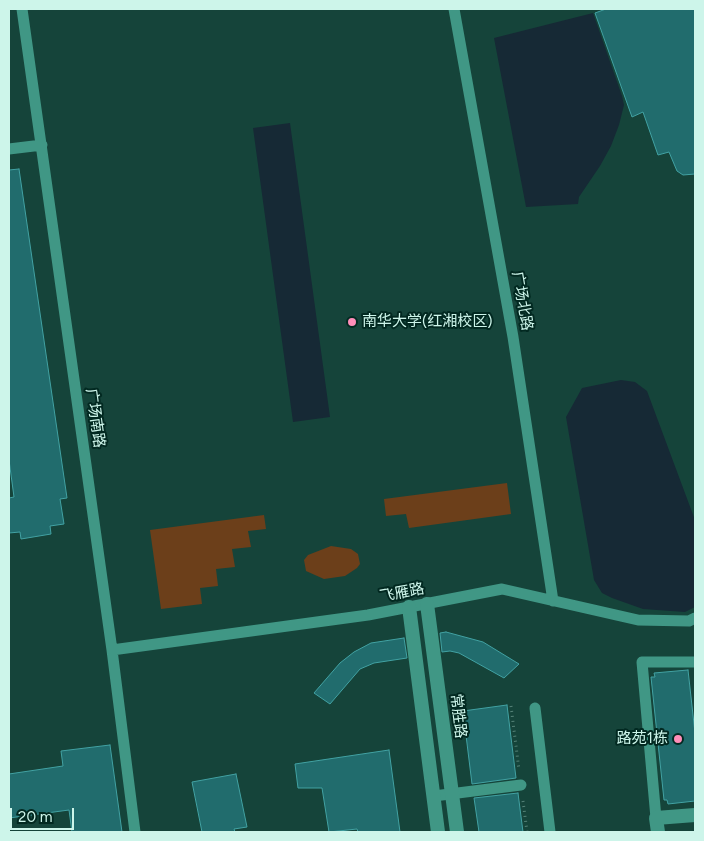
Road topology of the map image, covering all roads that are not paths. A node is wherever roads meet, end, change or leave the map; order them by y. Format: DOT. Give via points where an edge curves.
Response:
graph roads {
  1 [pos="22,9"];
  2 [pos="454,9"];
  3 [pos="42,145"];
  4 [pos="9,149"];
  5 [pos="552,601"];
  6 [pos="427,604"];
  7 [pos="409,607"];
  8 [pos="695,618"];
  9 [pos="112,650"];
  10 [pos="695,662"];
  11 [pos="535,708"];
  12 [pos="521,785"];
  13 [pos="452,794"];
  14 [pos="434,796"];
  15 [pos="695,815"];
  16 [pos="657,825"];
  17 [pos="135,832"];
  18 [pos="438,832"];
  19 [pos="457,832"];
  20 [pos="550,832"];
  1 -- 3 [label="lane, 广场南路"];
  2 -- 5 [label="lane, 广场北路" via="513,337"];
  3 -- 4 [label="lane"];
  3 -- 9 [label="lane, 广场南路"];
  5 -- 6 [label="lane, 飞雁路" via="502,589"];
  5 -- 8 [label="lane, 飞雁路" via="638,620 689,621"];
  6 -- 7 [label="lane, 飞雁路"];
  6 -- 13 [label="street, 常胜路"];
  7 -- 9 [label="lane, 飞雁路"];
  7 -- 14 [label="street"];
  9 -- 17 [label="lane, 广场南路"];
  10 -- 16 [label="lane" via="642,662"];
  11 -- 20 [label="lane"];
  12 -- 13 [label="lane"];
  13 -- 14 [label="lane"];
  13 -- 19 [label="street, 常胜路"];
  14 -- 18 [label="street"];
  15 -- 16 [label="street"];
}
